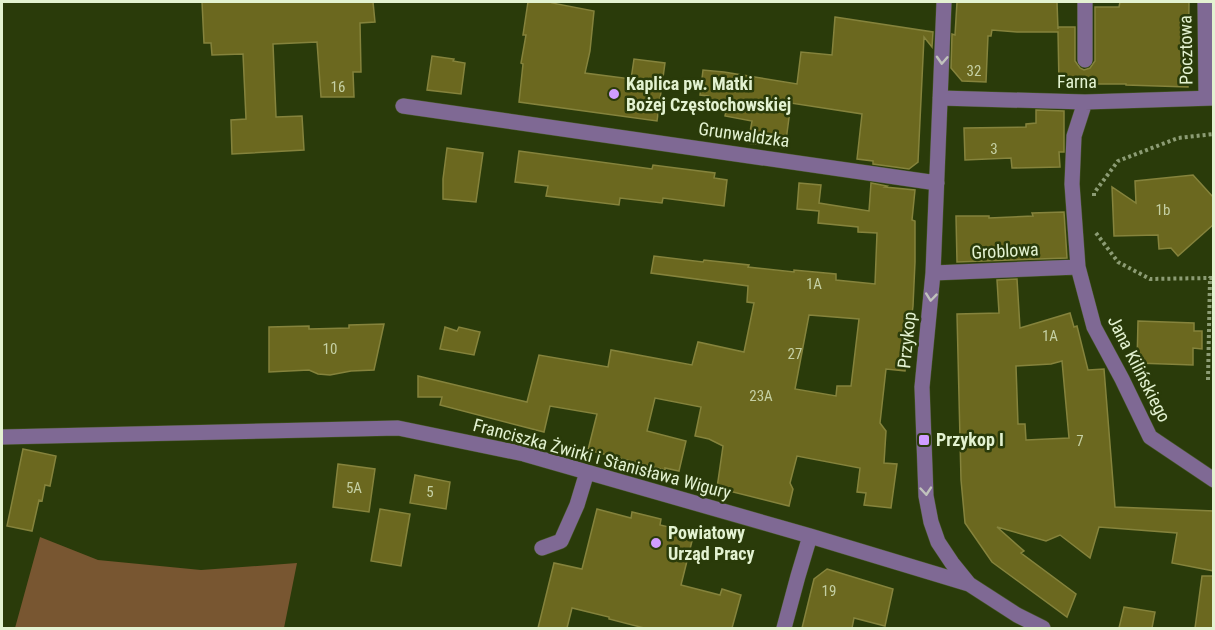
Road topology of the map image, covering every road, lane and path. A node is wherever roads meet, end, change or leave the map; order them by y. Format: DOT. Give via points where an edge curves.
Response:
graph roads {
  1 [pos="944,2"];
  2 [pos="1085,2"];
  3 [pos="1205,2"];
  4 [pos="1085,60"];
  5 [pos="940,98"];
  6 [pos="1210,98"];
  7 [pos="1085,102"];
  8 [pos="403,106"];
  9 [pos="1214,134"];
  10 [pos="937,183"];
  11 [pos="1094,203"];
  12 [pos="1095,232"];
  13 [pos="1078,267"];
  14 [pos="933,273"];
  15 [pos="1212,278"];
  16 [pos="1208,380"];
  17 [pos="2,437"];
  18 [pos="587,472"];
  19 [pos="1214,480"];
  20 [pos="810,536"];
  21 [pos="542,548"];
  22 [pos="969,584"];
  23 [pos="784,628"];
  24 [pos="1043,628"];
  1 -- 5 [label="street, Przykop, one-way"];
  2 -- 4 [label="street"];
  3 -- 6 [label="street, Pocztowa"];
  5 -- 7 [label="street, Farna"];
  5 -- 10 [label="street, Przykop"];
  6 -- 7 [label="street, Farna"];
  7 -- 13 [label="street, Jana Kilińskiego" via="1074,136 1072,184"];
  8 -- 10 [label="street, Grunwaldzka"];
  9 -- 11 [label="path" via="1178,138 1118,161 1094,193"];
  10 -- 14 [label="street, Przykop"];
  12 -- 15 [label="path" via="1118,262 1150,279"];
  13 -- 14 [label="street, Groblowa"];
  13 -- 19 [label="street, Jana Kilińskiego" via="1094,327 1150,437"];
  14 -- 22 [label="street, Przykop, one-way" via="922,387 926,496 938,542"];
  15 -- 16 [label="path"];
  17 -- 18 [label="street, Franciszka Żwirki i Stanisława Wigury" via="398,428 524,454"];
  18 -- 20 [label="street, Franciszka Żwirki i Stanisława Wigury"];
  18 -- 21 [label="street" via="561,541"];
  20 -- 22 [label="street, Franciszka Żwirki i Stanisława Wigury"];
  20 -- 23 [label="street"];
  22 -- 24 [label="street, Przykop"];
}
